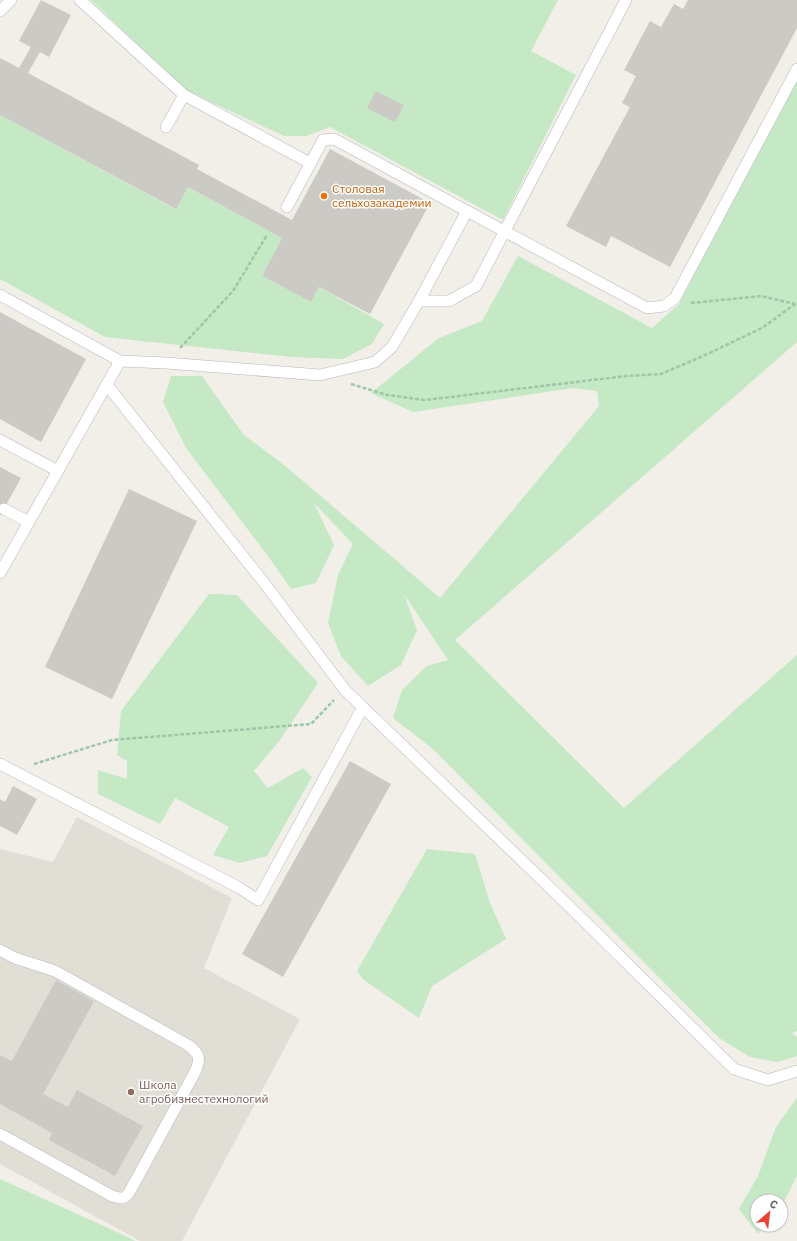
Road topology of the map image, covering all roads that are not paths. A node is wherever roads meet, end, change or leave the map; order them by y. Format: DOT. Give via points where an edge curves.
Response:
graph roads {
  1 [pos="11,0"];
  2 [pos="80,0"];
  3 [pos="626,0"];
  4 [pos="0,11"];
  5 [pos="797,69"];
  6 [pos="184,95"];
  7 [pos="166,127"];
  8 [pos="310,163"];
  9 [pos="287,207"];
  10 [pos="467,211"];
  11 [pos="504,231"];
  12 [pos="0,295"];
  13 [pos="419,301"];
  14 [pos="120,361"];
  15 [pos="107,385"];
  16 [pos="0,440"];
  17 [pos="58,471"];
  18 [pos="4,509"];
  19 [pos="28,522"];
  20 [pos="0,572"];
  21 [pos="363,707"];
  22 [pos="0,764"];
  23 [pos="0,950"];
  24 [pos="797,1071"];
  25 [pos="0,1134"];
  1 -- 4 [label="lane"];
  2 -- 6 [label="lane"];
  3 -- 11 [label="lane"];
  5 -- 11 [label="lane" via="675,298 664,306 647,308"];
  6 -- 7 [label="lane"];
  6 -- 8 [label="lane"];
  8 -- 9 [label="lane"];
  8 -- 10 [label="lane" via="323,140 334,139"];
  10 -- 11 [label="lane"];
  10 -- 13 [label="lane"];
  11 -- 13 [label="lane" via="476,286 449,301"];
  12 -- 14 [label="lane"];
  13 -- 14 [label="lane" via="392,347 375,362 320,375 166,362"];
  14 -- 15 [label="lane"];
  15 -- 17 [label="lane"];
  15 -- 21 [label="lane" via="265,584 344,690"];
  16 -- 17 [label="lane"];
  17 -- 19 [label="lane"];
  18 -- 19 [label="lane"];
  19 -- 20 [label="lane"];
  21 -- 22 [label="lane" via="258,900 238,887"];
  21 -- 24 [label="lane" via="734,1069 768,1080"];
  23 -- 25 [label="lane" via="15,958 55,971 181,1041 197,1052 200,1061 126,1197 112,1196"];
}
